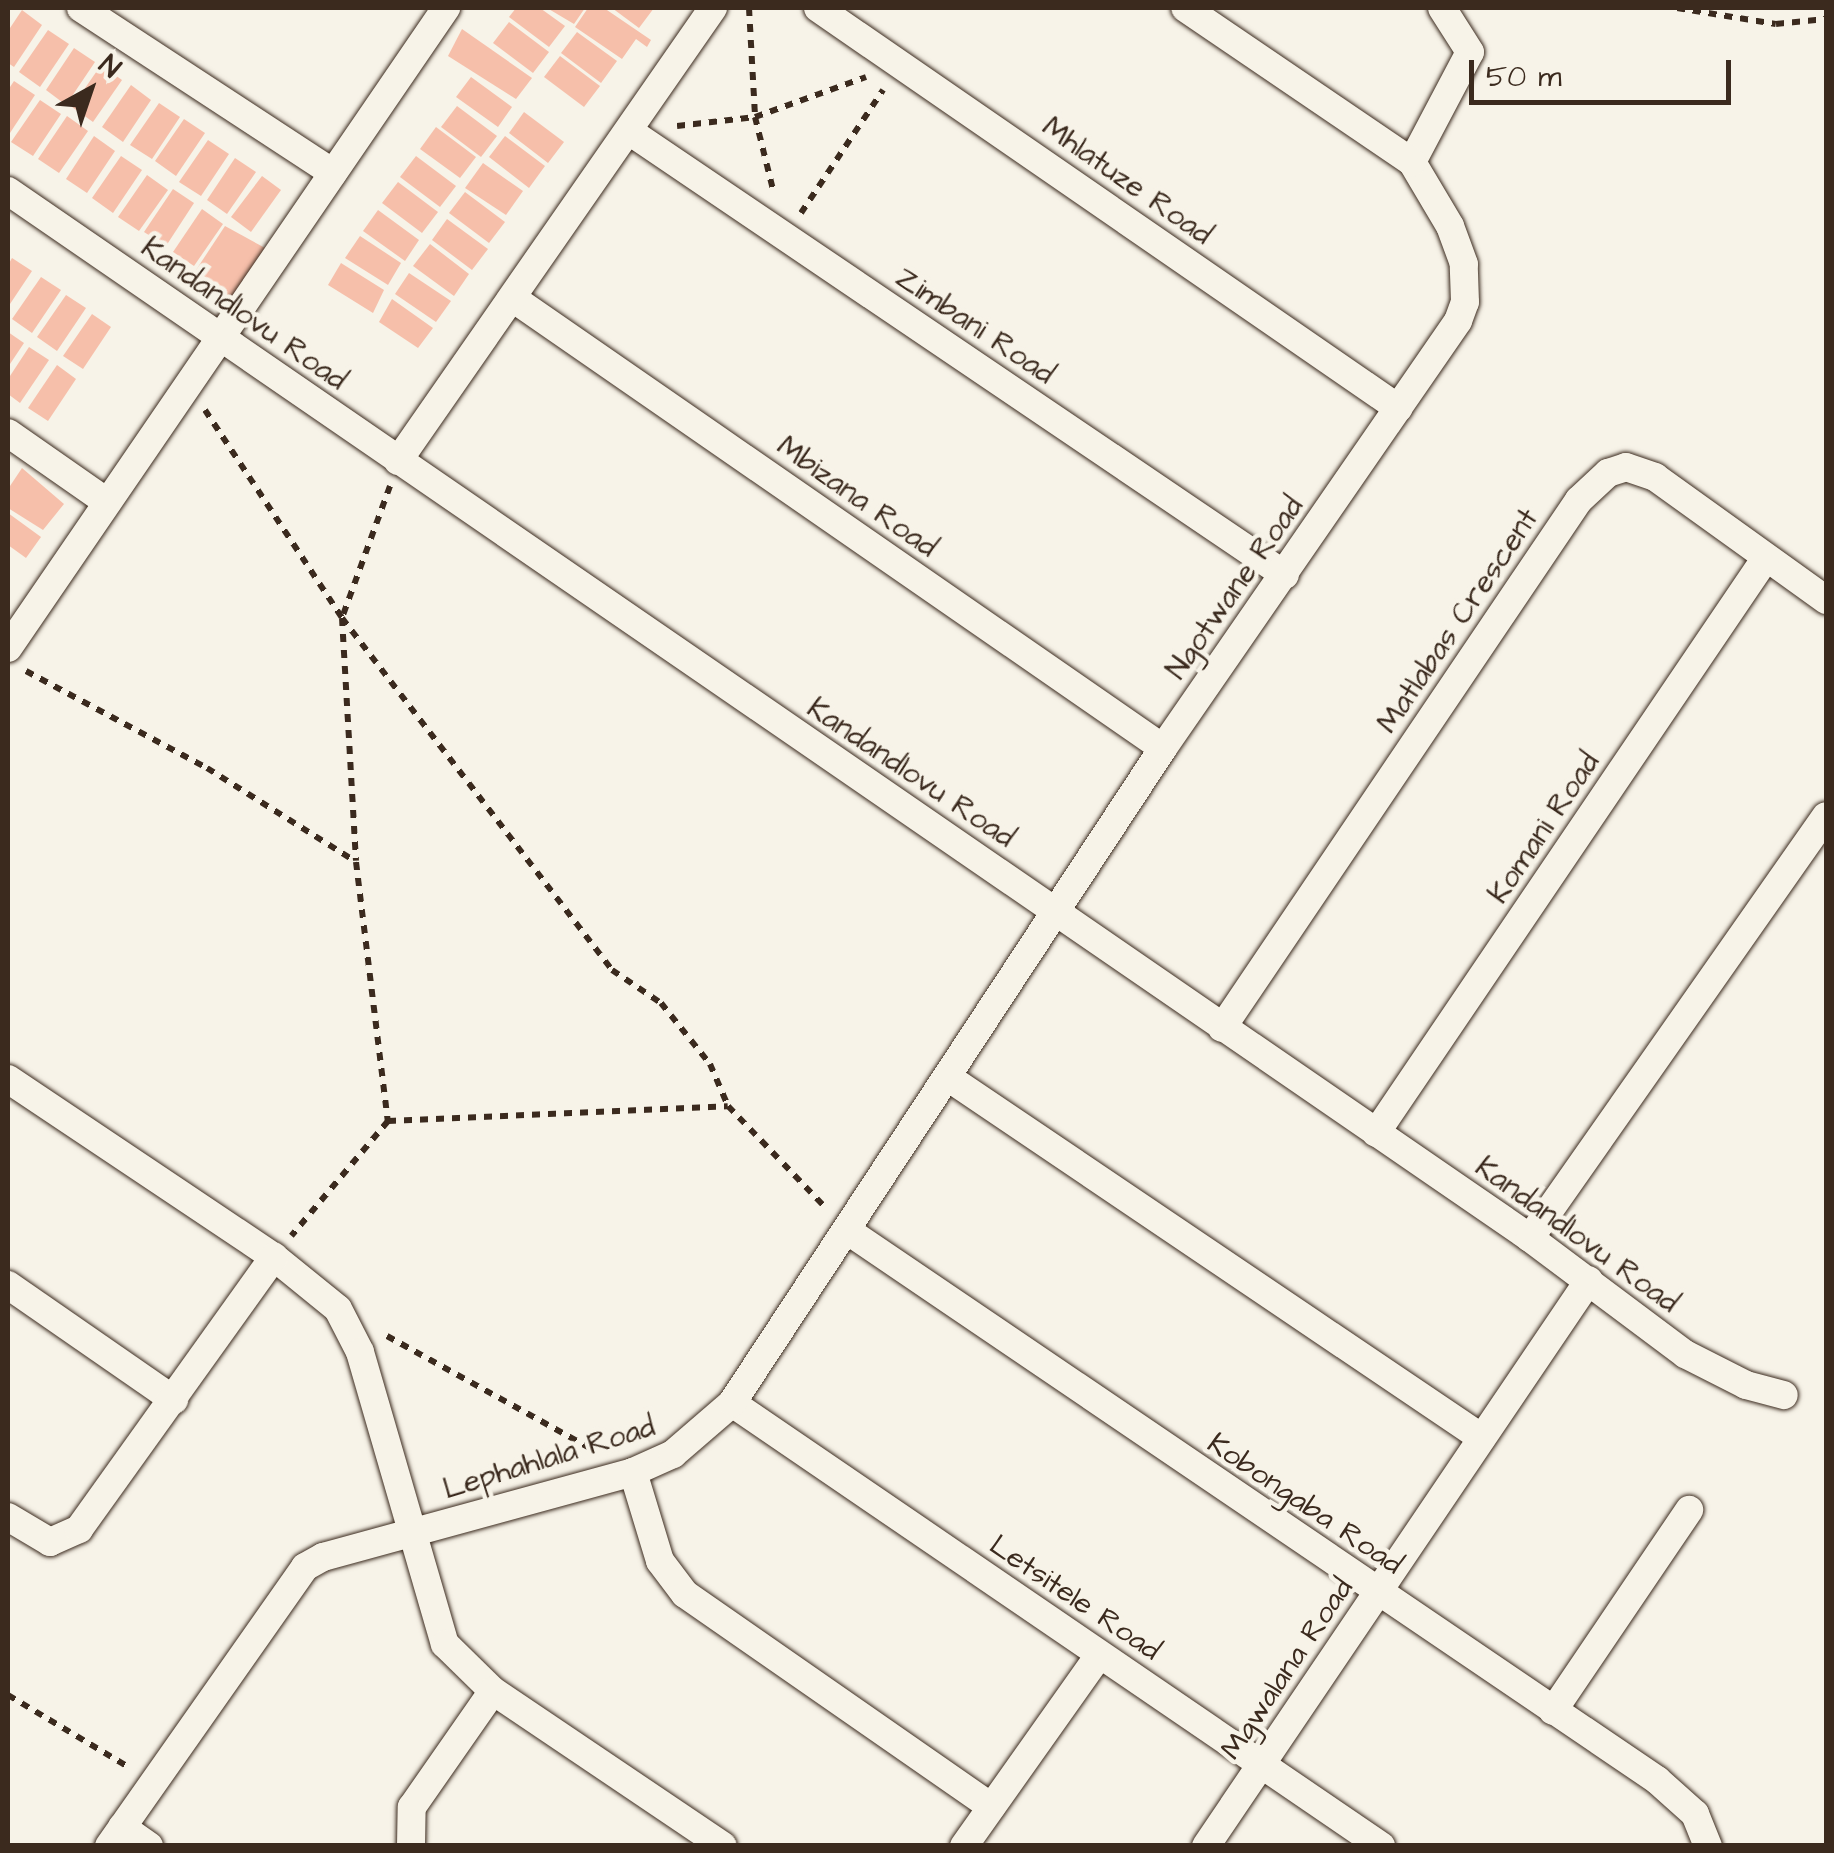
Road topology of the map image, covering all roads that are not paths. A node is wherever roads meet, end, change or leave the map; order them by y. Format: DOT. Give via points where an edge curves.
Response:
graph roads {
  1 [pos="82,8"];
  2 [pos="713,8"];
  3 [pos="818,8"];
  4 [pos="1185,8"];
  5 [pos="1442,8"];
  6 [pos="444,9"];
  7 [pos="629,131"];
  8 [pos="1412,162"];
  9 [pos="333,173"];
  10 [pos="8,191"];
  11 [pos="514,299"];
  12 [pos="219,336"];
  13 [pos="1398,408"];
  14 [pos="8,433"];
  15 [pos="398,461"];
  16 [pos="107,502"];
  17 [pos="1766,560"];
  18 [pos="1284,575"];
  19 [pos="1826,600"];
  20 [pos="8,648"];
  21 [pos="1164,748"];
  22 [pos="1826,816"];
  23 [pos="1056,912"];
  24 [pos="1222,1028"];
  25 [pos="949,1078"];
  26 [pos="8,1079"];
  27 [pos="1376,1132"];
  28 [pos="848,1231"];
  29 [pos="1530,1238"];
  30 [pos="274,1257"];
  31 [pos="1589,1280"];
  32 [pos="8,1285"];
  33 [pos="1784,1395"];
  34 [pos="174,1400"];
  35 [pos="732,1402"];
  36 [pos="1482,1438"];
  37 [pos="633,1472"];
  38 [pos="1689,1510"];
  39 [pos="8,1517"];
  40 [pos="409,1534"];
  41 [pos="1378,1594"];
  42 [pos="1099,1655"];
  43 [pos="493,1691"];
  44 [pos="1552,1710"];
  45 [pos="1262,1764"];
  46 [pos="991,1807"];
  47 [pos="116,1836"];
  48 [pos="149,1846"];
  49 [pos="411,1846"];
  50 [pos="723,1846"];
  51 [pos="964,1846"];
  52 [pos="1206,1846"];
  53 [pos="1381,1846"];
  54 [pos="1708,1846"];
  1 -- 9 [label="street"];
  2 -- 7 [label="street"];
  3 -- 13 [label="street, Mhlatuze Road"];
  4 -- 8 [label="street"];
  5 -- 8 [label="street" via="1470,52"];
  6 -- 9 [label="street"];
  7 -- 11 [label="street"];
  7 -- 18 [label="street, Zimbani Road"];
  8 -- 13 [label="street, Ngotwane Road" via="1450,226 1464,264 1465,302"];
  9 -- 12 [label="street"];
  10 -- 12 [label="street, Kandandlovu Road"];
  11 -- 15 [label="street"];
  11 -- 21 [label="street, Mbizana Road"];
  12 -- 15 [label="street, Kandandlovu Road"];
  12 -- 16 [label="street"];
  13 -- 18 [label="street, Ngotwane Road"];
  14 -- 16 [label="street"];
  15 -- 23 [label="street, Kandandlovu Road"];
  16 -- 20 [label="street"];
  17 -- 19 [label="street, Matlabas Crescent"];
  17 -- 24 [label="street, Matlabas Crescent" via="1642,470 1608,473 1591,486"];
  17 -- 27 [label="street, Komani Road"];
  18 -- 21 [label="street, Ngotwane Road"];
  21 -- 23 [label="street, Ngotwane Road"];
  22 -- 29 [label="street"];
  23 -- 24 [label="street, Kandandlovu Road"];
  23 -- 25 [label="street, Lephahlala Road"];
  24 -- 27 [label="street, Kandandlovu Road"];
  25 -- 28 [label="street, Lephahlala Road"];
  25 -- 36 [label="street"];
  26 -- 30 [label="street"];
  27 -- 29 [label="street, Kandandlovu Road"];
  28 -- 35 [label="street, Lephahlala Road"];
  28 -- 41 [label="street, Kobongaba Road"];
  29 -- 31 [label="street, Kandandlovu Road"];
  30 -- 34 [label="street"];
  30 -- 40 [label="street" via="338,1309 360,1352"];
  31 -- 33 [label="street, Kandandlovu Road" via="1713,1370"];
  31 -- 36 [label="street, Mgwalana Road"];
  32 -- 34 [label="street"];
  34 -- 39 [label="street" via="79,1529 50,1542"];
  35 -- 37 [label="street, Lephahlala Road" via="673,1454"];
  35 -- 42 [label="street, Letsitele Road"];
  36 -- 41 [label="street, Mgwalana Road"];
  37 -- 40 [label="street, Lephahlala Road"];
  37 -- 46 [label="street" via="660,1561 685,1594"];
  38 -- 44 [label="street"];
  40 -- 43 [label="street" via="445,1644"];
  40 -- 47 [label="street, Lephahlala Road" via="323,1557 292,1580"];
  41 -- 44 [label="street, Kobongaba Road"];
  41 -- 45 [label="street, Mgwalana Road"];
  42 -- 45 [label="street, Letsitele Road"];
  42 -- 46 [label="street"];
  43 -- 49 [label="street" via="412,1807"];
  43 -- 50 [label="street"];
  44 -- 54 [label="street, Kobongaba Road" via="1680,1799"];
  45 -- 52 [label="street, Mgwalana Road"];
  45 -- 53 [label="street, Letsitele Road"];
  46 -- 51 [label="street"];
  47 -- 48 [label="street"];
}
